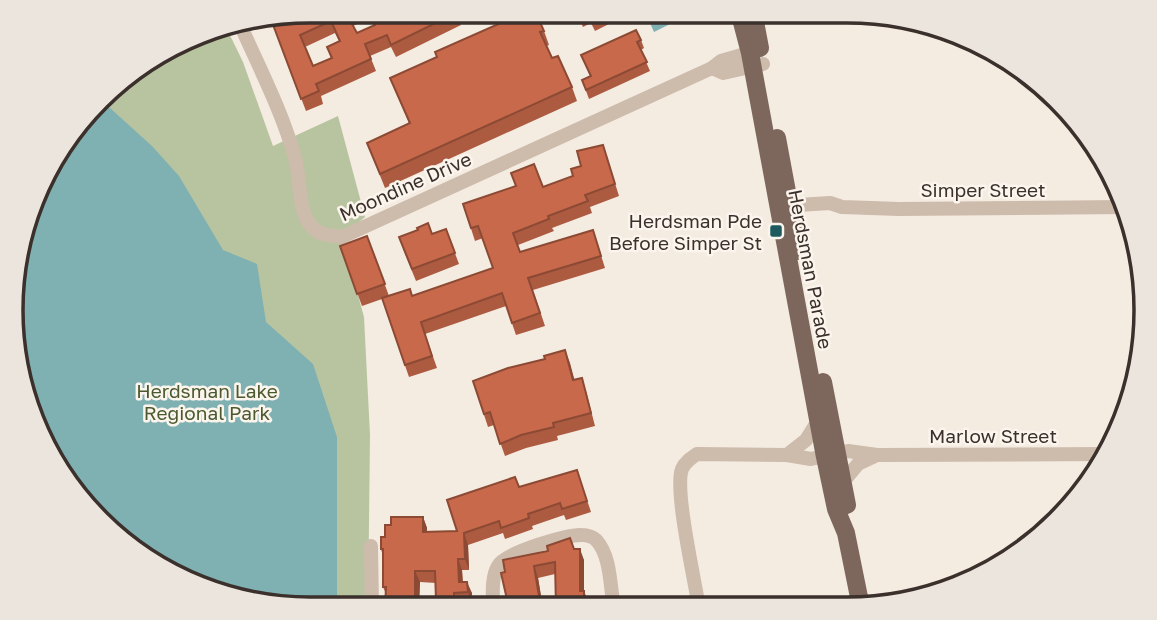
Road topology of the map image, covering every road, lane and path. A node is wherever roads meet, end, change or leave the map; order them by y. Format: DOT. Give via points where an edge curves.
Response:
graph roads {
  1 [pos="743,23"];
  2 [pos="754,23"];
  3 [pos="243,31"];
  4 [pos="756,58"];
  5 [pos="1115,207"];
  6 [pos="784,210"];
  7 [pos="818,421"];
  8 [pos="1096,454"];
  9 [pos="787,455"];
  10 [pos="831,455"];
  11 [pos="877,455"];
  12 [pos="843,482"];
  13 [pos="846,533"];
  14 [pos="372,546"];
  15 [pos="373,597"];
  16 [pos="493,597"];
  17 [pos="612,597"];
  18 [pos="697,597"];
  19 [pos="859,597"];
  1 -- 4 [label="main road, Herdsman Parade"];
  2 -- 4 [label="main road, Herdsman Parade"];
  3 -- 4 [label="street, Moondine Drive" via="286,125 310,225 320,234 342,237 712,68 723,73"];
  4 -- 6 [label="main road, Herdsman Parade"];
  5 -- 6 [label="street, Simper Street" via="842,207 830,203"];
  6 -- 7 [label="main road, Herdsman Parade"];
  6 -- 10 [label="main road, Herdsman Parade"];
  7 -- 9 [label="street" via="806,440"];
  7 -- 10 [label="main road, Herdsman Parade"];
  8 -- 11 [label="street, Marlow Street"];
  9 -- 10 [label="street, Marlow Street" via="811,459"];
  9 -- 18 [label="street, Marlow Street" via="697,454 682,468 680,494"];
  10 -- 11 [label="street, Marlow Street" via="848,451"];
  10 -- 12 [label="main road, Herdsman Parade"];
  10 -- 13 [label="main road, Herdsman Parade" via="836,509"];
  11 -- 12 [label="street" via="858,464"];
  12 -- 13 [label="main road, Herdsman Parade"];
  13 -- 19 [label="main road, Herdsman Parade"];
  14 -- 15 [label="street"];
  16 -- 17 [label="street" via="499,563 510,555 582,535 595,538 605,552"];
}
